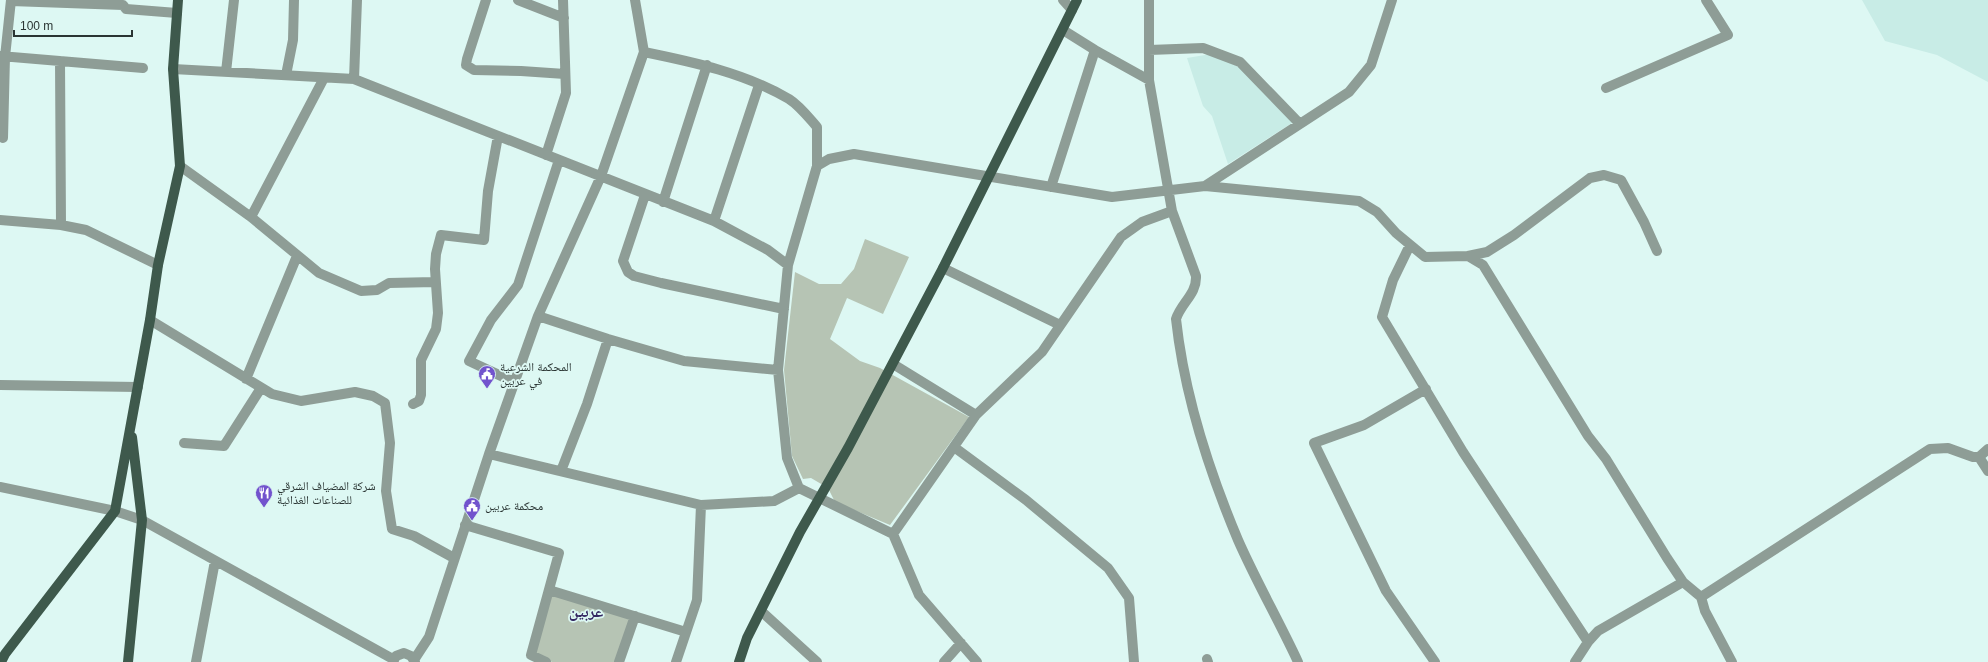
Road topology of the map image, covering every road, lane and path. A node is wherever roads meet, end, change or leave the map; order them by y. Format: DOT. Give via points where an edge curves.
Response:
graph roads {
  1 [pos="178,0"];
  2 [pos="234,0"];
  3 [pos="294,0"];
  4 [pos="357,0"];
  5 [pos="486,0"];
  6 [pos="518,0"];
  7 [pos="563,0"];
  8 [pos="635,0"];
  9 [pos="1063,0"];
  10 [pos="1077,0"];
  11 [pos="1149,0"];
  12 [pos="1392,0"];
  13 [pos="1706,0"];
  14 [pos="11,1"];
  15 [pos="1072,10"];
  16 [pos="177,13"];
  17 [pos="564,18"];
  18 [pos="1064,30"];
  19 [pos="1095,50"];
  20 [pos="1149,50"];
  21 [pos="644,52"];
  22 [pos="2,56"];
  23 [pos="60,61"];
  24 [pos="707,65"];
  25 [pos="143,68"];
  26 [pos="173,69"];
  27 [pos="226,72"];
  28 [pos="565,74"];
  29 [pos="286,75"];
  30 [pos="324,78"];
  31 [pos="354,79"];
  32 [pos="1149,80"];
  33 [pos="760,85"];
  34 [pos="1606,88"];
  35 [pos="1299,123"];
  36 [pos="498,136"];
  37 [pos="3,138"];
  38 [pos="546,155"];
  39 [pos="559,160"];
  40 [pos="180,166"];
  41 [pos="817,166"];
  42 [pos="601,176"];
  43 [pos="990,176"];
  44 [pos="1205,186"];
  45 [pos="1051,187"];
  46 [pos="1168,190"];
  47 [pos="645,195"];
  48 [pos="663,202"];
  49 [pos="1172,212"];
  50 [pos="251,217"];
  51 [pos="0,220"];
  52 [pos="714,222"];
  53 [pos="61,225"];
  54 [pos="1410,245"];
  55 [pos="1657,251"];
  56 [pos="297,256"];
  57 [pos="1468,256"];
  58 [pos="158,265"];
  59 [pos="788,265"];
  60 [pos="943,268"];
  61 [pos="435,282"];
  62 [pos="784,309"];
  63 [pos="538,316"];
  64 [pos="150,320"];
  65 [pos="1060,325"];
  66 [pos="608,340"];
  67 [pos="893,364"];
  68 [pos="778,370"];
  69 [pos="246,380"];
  70 [pos="514,382"];
  71 [pos="0,385"];
  72 [pos="138,387"];
  73 [pos="261,388"];
  74 [pos="1426,389"];
  75 [pos="413,404"];
  76 [pos="976,415"];
  77 [pos="131,427"];
  78 [pos="184,444"];
  79 [pos="954,447"];
  80 [pos="1988,449"];
  81 [pos="489,454"];
  82 [pos="1979,457"];
  83 [pos="561,471"];
  84 [pos="1988,472"];
  85 [pos="0,487"];
  86 [pos="799,488"];
  87 [pos="820,498"];
  88 [pos="701,505"];
  89 [pos="115,510"];
  90 [pos="142,520"];
  91 [pos="465,525"];
  92 [pos="893,534"];
  93 [pos="454,558"];
  94 [pos="215,561"];
  95 [pos="1683,582"];
  96 [pos="549,590"];
  97 [pos="1701,597"];
  98 [pos="761,611"];
  99 [pos="635,616"];
  100 [pos="686,632"];
  101 [pos="1588,642"];
  102 [pos="961,644"];
  103 [pos="2,656"];
  104 [pos="813,660"];
  105 [pos="393,661"];
  106 [pos="415,661"];
  107 [pos="128,662"];
  108 [pos="196,662"];
  109 [pos="546,662"];
  110 [pos="619,662"];
  111 [pos="676,662"];
  112 [pos="739,662"];
  113 [pos="944,662"];
  114 [pos="977,662"];
  115 [pos="1134,662"];
  116 [pos="1298,662"];
  117 [pos="1435,662"];
  118 [pos="1575,662"];
  119 [pos="1732,662"];
  1 -- 16 [label="main road"];
  2 -- 27 [label="street"];
  3 -- 29 [label="street" via="293,40"];
  4 -- 31 [label="street"];
  5 -- 28 [label="street" via="467,59 466,65 469,68"];
  6 -- 17 [label="street"];
  7 -- 17 [label="street"];
  8 -- 21 [label="street"];
  9 -- 15 [label="street"];
  10 -- 15 [label="main road"];
  11 -- 20 [label="street"];
  12 -- 35 [label="street" via="1371,65 1349,92"];
  13 -- 34 [label="street" via="1728,34"];
  14 -- 16 [label="street" via="123,5 126,9"];
  14 -- 22 [label="street"];
  15 -- 18 [label="main road"];
  16 -- 26 [label="main road"];
  17 -- 28 [label="street"];
  18 -- 19 [label="street"];
  18 -- 43 [label="main road"];
  19 -- 32 [label="street"];
  19 -- 45 [label="street"];
  20 -- 32 [label="street"];
  20 -- 35 [label="street" via="1203,48 1240,62"];
  21 -- 24 [label="street"];
  21 -- 42 [label="street"];
  22 -- 23 [label="street"];
  22 -- 37 [label="street"];
  23 -- 25 [label="street"];
  23 -- 53 [label="street"];
  24 -- 33 [label="street"];
  24 -- 48 [label="street"];
  26 -- 27 [label="street"];
  26 -- 40 [label="main road"];
  27 -- 29 [label="street"];
  28 -- 38 [label="street" via="566,93"];
  29 -- 30 [label="street"];
  30 -- 31 [label="street"];
  30 -- 50 [label="street"];
  31 -- 36 [label="street"];
  32 -- 46 [label="street"];
  33 -- 41 [label="street" via="790,99 817,127"];
  33 -- 52 [label="street"];
  35 -- 44 [label="street"];
  36 -- 38 [label="street"];
  36 -- 61 [label="street" via="488,191 484,240 441,235 436,254"];
  38 -- 39 [label="street"];
  39 -- 42 [label="street"];
  39 -- 70 [label="street" via="518,285 491,320 469,361"];
  40 -- 50 [label="street"];
  40 -- 58 [label="main road"];
  41 -- 43 [label="street" via="829,159 854,154"];
  41 -- 59 [label="street"];
  42 -- 47 [label="street"];
  42 -- 63 [label="street"];
  43 -- 45 [label="street"];
  43 -- 60 [label="main road"];
  44 -- 46 [label="street"];
  44 -- 54 [label="street" via="1359,201 1377,212 1396,234"];
  45 -- 46 [label="street" via="1112,197"];
  46 -- 49 [label="street"];
  47 -- 48 [label="street"];
  47 -- 62 [label="street" via="623,261 628,272 661,283"];
  48 -- 52 [label="street"];
  49 -- 65 [label="street" via="1142,222 1121,238"];
  49 -- 116 [label="street" via="1197,283 1176,319 1197,428 1239,541"];
  50 -- 56 [label="street"];
  51 -- 53 [label="street"];
  52 -- 59 [label="street" via="768,250"];
  53 -- 58 [label="street" via="86,230"];
  54 -- 57 [label="street" via="1425,257"];
  54 -- 74 [label="street" via="1393,280 1382,317"];
  55 -- 57 [label="street" via="1621,180 1604,175 1590,178 1487,252"];
  56 -- 61 [label="street" via="319,273 361,291 377,290 389,283"];
  56 -- 69 [label="street"];
  57 -- 95 [label="street" via="1483,265 1588,436 1606,459"];
  58 -- 64 [label="main road"];
  59 -- 62 [label="street"];
  60 -- 65 [label="street"];
  60 -- 67 [label="main road"];
  61 -- 75 [label="street" via="438,313 436,329 421,360 421,395 419,401"];
  62 -- 68 [label="street"];
  63 -- 66 [label="street"];
  63 -- 70 [label="street"];
  64 -- 69 [label="street"];
  64 -- 72 [label="main road"];
  65 -- 76 [label="street" via="1042,352"];
  66 -- 68 [label="street" via="684,361"];
  66 -- 83 [label="street"];
  67 -- 76 [label="street"];
  67 -- 87 [label="main road"];
  68 -- 86 [label="street" via="787,458"];
  69 -- 73 [label="street"];
  70 -- 81 [label="street"];
  71 -- 72 [label="street"];
  72 -- 77 [label="main road"];
  73 -- 78 [label="street" via="224,446"];
  73 -- 93 [label="street" via="272,394 301,401 355,392 373,396 385,404 390,443 386,491 392,529 414,536"];
  74 -- 101 [label="street" via="1472,465"];
  74 -- 117 [label="street" via="1364,424 1314,443 1386,590"];
  76 -- 79 [label="street"];
  77 -- 89 [label="main road"];
  77 -- 90 [label="main road"];
  79 -- 92 [label="street"];
  79 -- 115 [label="street" via="1026,500 1108,568 1129,598"];
  80 -- 82 [label="street"];
  81 -- 83 [label="street"];
  81 -- 91 [label="street"];
  82 -- 84 [label="street"];
  82 -- 97 [label="street" via="1967,456 1948,448 1930,449"];
  83 -- 88 [label="street"];
  85 -- 89 [label="street"];
  86 -- 87 [label="street"];
  86 -- 88 [label="street" via="774,501"];
  87 -- 92 [label="street"];
  87 -- 98 [label="main road"];
  88 -- 100 [label="street" via="697,600"];
  89 -- 90 [label="street"];
  89 -- 103 [label="main road"];
  90 -- 94 [label="street"];
  90 -- 107 [label="main road"];
  91 -- 93 [label="street"];
  91 -- 96 [label="street" via="559,553"];
  92 -- 102 [label="street" via="919,595"];
  93 -- 106 [label="street" via="429,637"];
  94 -- 105 [label="street"];
  94 -- 108 [label="street"];
  95 -- 97 [label="street"];
  95 -- 101 [label="street" via="1616,620"];
  96 -- 99 [label="street"];
  96 -- 109 [label="street" via="531,655"];
  97 -- 119 [label="street" via="1705,611"];
  98 -- 104 [label="street"];
  98 -- 112 [label="main road" via="747,638"];
  99 -- 100 [label="street"];
  99 -- 110 [label="street"];
  100 -- 111 [label="street"];
  101 -- 118 [label="street"];
  102 -- 113 [label="street"];
  102 -- 114 [label="street"];
  105 -- 106 [label="street" via="404,653"];
}
